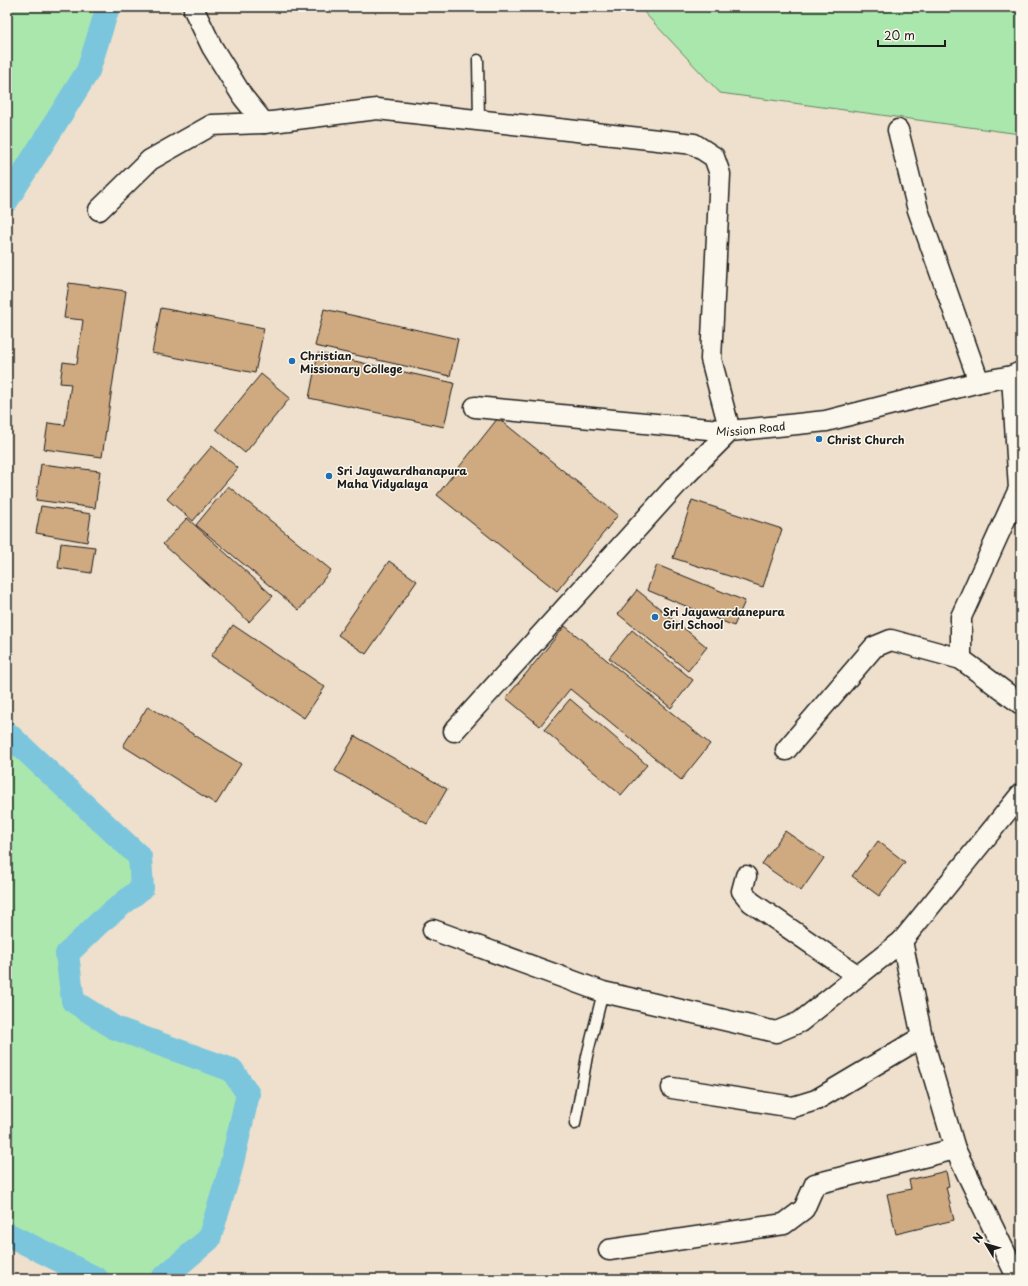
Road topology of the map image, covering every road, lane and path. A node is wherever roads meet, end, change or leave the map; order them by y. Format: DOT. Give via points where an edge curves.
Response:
graph roads {
  1 [pos="194,10"];
  2 [pos="478,60"];
  3 [pos="479,121"];
  4 [pos="264,123"];
  5 [pos="898,130"];
  6 [pos="99,210"];
  7 [pos="1016,374"];
  8 [pos="979,382"];
  9 [pos="475,408"];
  10 [pos="730,431"];
  11 [pos="1020,489"];
  12 [pos="961,659"];
  13 [pos="1021,704"];
  14 [pos="454,731"];
  15 [pos="786,750"];
  16 [pos="1021,794"];
  17 [pos="746,876"];
  18 [pos="433,930"];
  19 [pos="902,941"];
  20 [pos="858,976"];
  21 [pos="603,992"];
  22 [pos="922,1036"];
  23 [pos="672,1088"];
  24 [pos="575,1124"];
  25 [pos="955,1149"];
  26 [pos="609,1250"];
  27 [pos="1018,1279"];
  1 -- 4 [label="street" via="212,47 243,97"];
  2 -- 3 [label="lane"];
  3 -- 4 [label="street" via="377,109"];
  3 -- 10 [label="street" via="694,144 714,157 720,174 711,359"];
  4 -- 6 [label="street" via="212,125 150,160"];
  5 -- 8 [label="street" via="918,210"];
  7 -- 8 [label="street, Mission Road"];
  7 -- 11 [label="street"];
  8 -- 10 [label="street, Mission Road" via="826,421"];
  9 -- 10 [label="street, Mission Road"];
  10 -- 14 [label="street" via="678,483"];
  11 -- 12 [label="street" via="961,617"];
  12 -- 13 [label="street"];
  12 -- 15 [label="street" via="891,640 874,647"];
  16 -- 19 [label="street"];
  17 -- 20 [label="street" via="742,891 751,902"];
  18 -- 21 [label="street"];
  19 -- 20 [label="street"];
  19 -- 22 [label="street"];
  20 -- 21 [label="street" via="800,1022 776,1032"];
  21 -- 24 [label="lane" via="587,1056"];
  22 -- 23 [label="street" via="816,1100 793,1107"];
  22 -- 25 [label="street"];
  25 -- 26 [label="street" via="814,1184 804,1209 784,1224"];
  25 -- 27 [label="street"];
}
